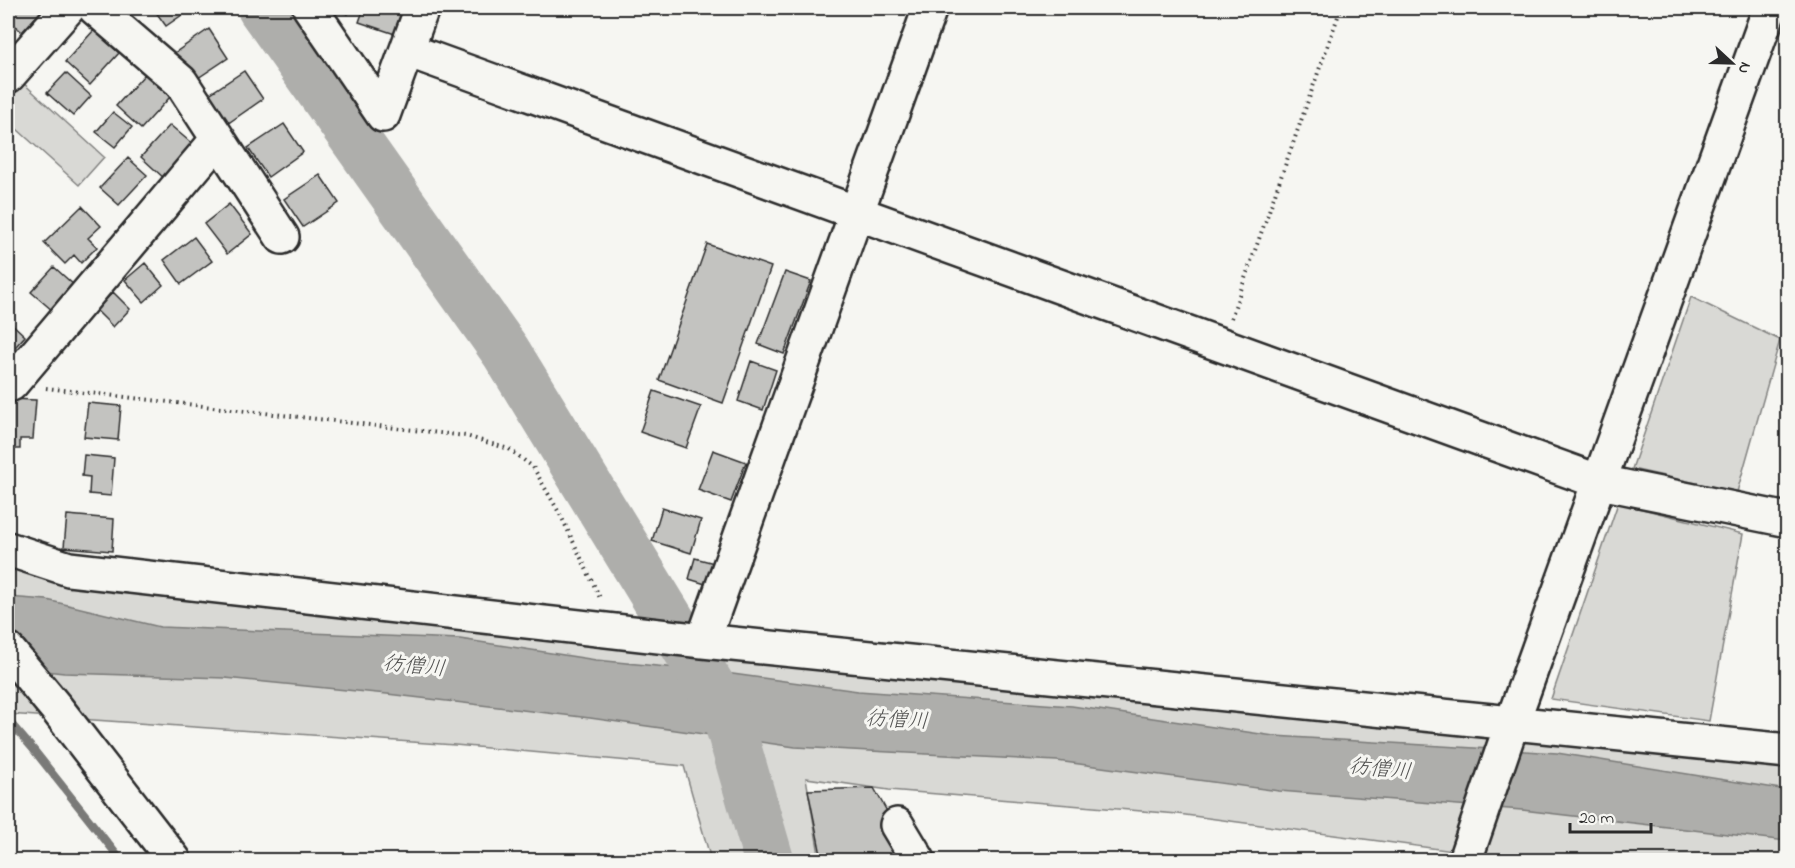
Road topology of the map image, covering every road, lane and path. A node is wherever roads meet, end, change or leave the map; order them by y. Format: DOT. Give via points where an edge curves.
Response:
graph roads {
  1 [pos="68,8"];
  2 [pos="95,8"];
  3 [pos="310,8"];
  4 [pos="422,8"];
  5 [pos="930,8"];
  6 [pos="1341,8"];
  7 [pos="1770,8"];
  8 [pos="406,50"];
  9 [pos="8,76"];
  10 [pos="218,139"];
  11 [pos="855,213"];
  12 [pos="282,237"];
  13 [pos="1221,345"];
  14 [pos="9,385"];
  15 [pos="1600,482"];
  16 [pos="1788,520"];
  17 [pos="9,544"];
  18 [pos="616,630"];
  19 [pos="703,640"];
  20 [pos="8,650"];
  21 [pos="1510,729"];
  22 [pos="1788,751"];
  23 [pos="897,825"];
  24 [pos="1465,860"];
  25 [pos="174,861"];
  26 [pos="918,861"];
  1 -- 9 [label="street"];
  2 -- 10 [label="street" via="181,82"];
  3 -- 8 [label="street" via="383,115"];
  4 -- 8 [label="street"];
  5 -- 11 [label="street"];
  6 -- 13 [label="path"];
  7 -- 15 [label="street"];
  8 -- 11 [label="street"];
  10 -- 12 [label="street"];
  10 -- 14 [label="street"];
  11 -- 13 [label="street"];
  11 -- 19 [label="street"];
  13 -- 15 [label="street"];
  14 -- 18 [label="path" via="466,436 509,449 533,467"];
  15 -- 16 [label="street"];
  15 -- 21 [label="street"];
  17 -- 18 [label="street" via="69,569"];
  18 -- 19 [label="street"];
  19 -- 21 [label="street"];
  20 -- 25 [label="street"];
  21 -- 22 [label="street"];
  21 -- 24 [label="street"];
  23 -- 26 [label="street"];
}
